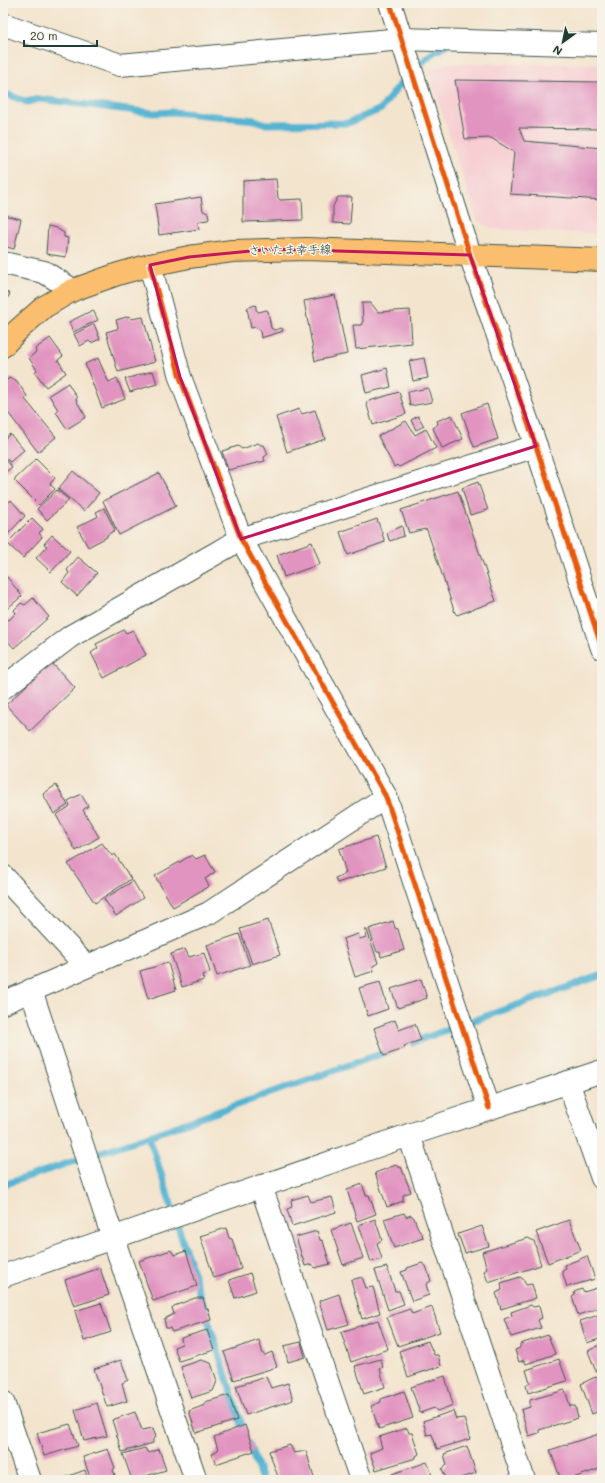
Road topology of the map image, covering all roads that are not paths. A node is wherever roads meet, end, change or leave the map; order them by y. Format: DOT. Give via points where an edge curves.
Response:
graph roads {
  1 [pos="390,3"];
  2 [pos="3,24"];
  3 [pos="402,39"];
  4 [pos="602,45"];
  5 [pos="470,255"];
  6 [pos="602,260"];
  7 [pos="3,263"];
  8 [pos="150,266"];
  9 [pos="73,290"];
  10 [pos="3,346"];
  11 [pos="536,446"];
  12 [pos="241,539"];
  13 [pos="602,648"];
  14 [pos="3,688"];
  15 [pos="386,797"];
  16 [pos="3,876"];
  17 [pos="86,966"];
  18 [pos="31,990"];
  19 [pos="3,1002"];
  20 [pos="602,1071"];
  21 [pos="568,1082"];
  22 [pos="489,1108"];
  23 [pos="409,1135"];
  24 [pos="602,1178"];
  25 [pos="261,1186"];
  26 [pos="113,1238"];
  27 [pos="3,1276"];
  28 [pos="3,1402"];
  29 [pos="30,1480"];
  30 [pos="196,1480"];
  31 [pos="361,1480"];
  32 [pos="524,1480"];
  1 -- 3 [label="street"];
  2 -- 3 [label="street" via="120,65"];
  3 -- 4 [label="street"];
  3 -- 5 [label="street"];
  5 -- 6 [label="main road, さいたま幸手線"];
  5 -- 8 [label="main road, さいたま幸手線" via="271,249 210,254"];
  5 -- 11 [label="street"];
  7 -- 9 [label="street" via="44,272"];
  8 -- 9 [label="main road, さいたま幸手線"];
  8 -- 12 [label="street" via="180,378"];
  9 -- 10 [label="main road, さいたま幸手線" via="44,307"];
  11 -- 12 [label="street"];
  11 -- 13 [label="street"];
  12 -- 14 [label="street" via="71,636"];
  12 -- 15 [label="street"];
  15 -- 17 [label="street" via="209,913"];
  15 -- 22 [label="street"];
  16 -- 17 [label="street"];
  17 -- 18 [label="street"];
  18 -- 19 [label="street"];
  18 -- 26 [label="street"];
  20 -- 21 [label="street"];
  21 -- 22 [label="street"];
  21 -- 24 [label="street"];
  22 -- 23 [label="street"];
  23 -- 25 [label="street"];
  23 -- 32 [label="street"];
  25 -- 26 [label="street"];
  25 -- 31 [label="street"];
  26 -- 27 [label="street"];
  26 -- 30 [label="street"];
  28 -- 29 [label="street"];
}
